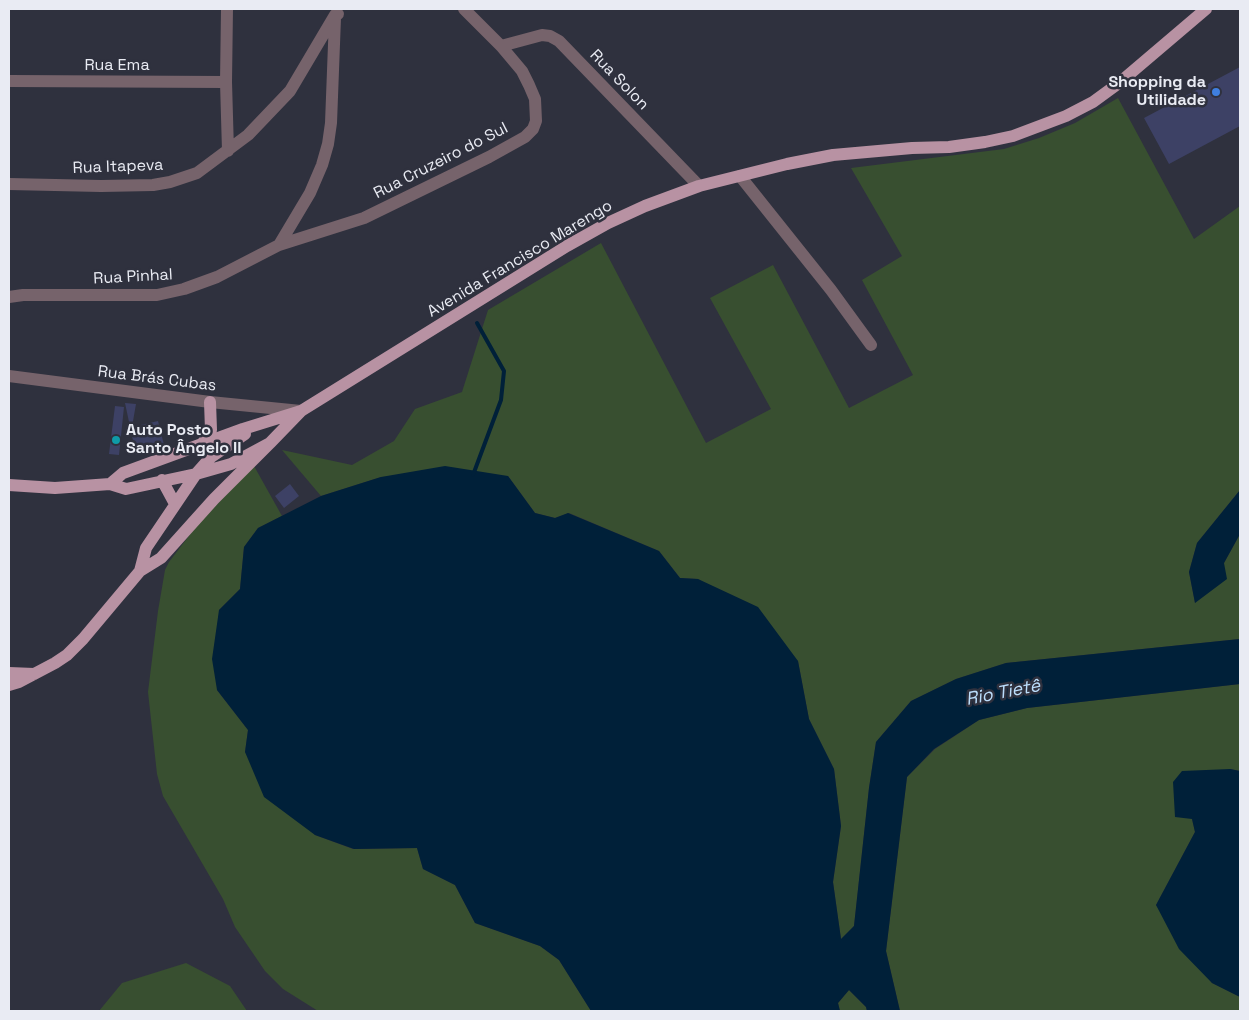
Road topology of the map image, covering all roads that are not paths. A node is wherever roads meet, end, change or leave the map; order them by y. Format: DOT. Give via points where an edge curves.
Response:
graph roads {
  1 [pos="227,9"];
  2 [pos="464,9"];
  3 [pos="1206,9"];
  4 [pos="336,12"];
  5 [pos="502,46"];
  6 [pos="9,81"];
  7 [pos="226,82"];
  8 [pos="228,151"];
  9 [pos="740,176"];
  10 [pos="9,184"];
  11 [pos="699,186"];
  12 [pos="279,245"];
  13 [pos="9,297"];
  14 [pos="870,345"];
  15 [pos="9,376"];
  16 [pos="210,402"];
  17 [pos="301,411"];
  18 [pos="263,422"];
  19 [pos="270,443"];
  20 [pos="201,446"];
  21 [pos="196,474"];
  22 [pos="162,480"];
  23 [pos="110,484"];
  24 [pos="9,485"];
  25 [pos="175,504"];
  26 [pos="140,571"];
  27 [pos="9,673"];
  28 [pos="36,674"];
  29 [pos="9,684"];
  1 -- 7 [label="street"];
  2 -- 5 [label="street, Rua Cruzeiro do Sul"];
  3 -- 9 [label="main road, Avenida Francisco Marengo" via="1093,102 1045,126 985,142 834,155"];
  4 -- 8 [label="street, Rua Itapeva" via="290,91"];
  4 -- 12 [label="street" via="328,144 310,192"];
  5 -- 11 [label="street, Rua Solon" via="542,35 559,41"];
  5 -- 12 [label="street, Rua Cruzeiro do Sul" via="522,71 535,99 533,130 502,150 364,218"];
  6 -- 7 [label="street, Rua Ema"];
  7 -- 8 [label="street"];
  8 -- 10 [label="street, Rua Itapeva" via="197,173 153,185"];
  9 -- 11 [label="main road, Avenida Francisco Marengo"];
  9 -- 14 [label="street" via="831,290"];
  11 -- 17 [label="main road, Avenida Francisco Marengo" via="645,206 567,246"];
  12 -- 13 [label="street, Rua Pinhal" via="217,277 175,291"];
  15 -- 16 [label="street, Rua Brás Cubas"];
  16 -- 17 [label="street, Rua Brás Cubas"];
  16 -- 20 [label="main road" via="210,430"];
  17 -- 18 [label="main road, Avenida Francisco Marengo"];
  17 -- 19 [label="main road, Avenida Francisco Marengo"];
  18 -- 20 [label="main road, Avenida Francisco Marengo"];
  18 -- 21 [label="main road" via="226,446"];
  19 -- 21 [label="main road, Avenida Francisco Marengo" via="231,464"];
  19 -- 26 [label="main road" via="220,492 161,558"];
  20 -- 23 [label="main road, Avenida Francisco Marengo" via="123,474"];
  21 -- 22 [label="main road, Avenida Francisco Marengo"];
  21 -- 25 [label="main road"];
  22 -- 23 [label="main road, Avenida Francisco Marengo" via="126,489"];
  22 -- 25 [label="main road"];
  23 -- 24 [label="main road, Avenida Francisco Marengo" via="55,488"];
  25 -- 26 [label="main road" via="146,548"];
  26 -- 28 [label="main road" via="83,640"];
  27 -- 28 [label="main road"];
  28 -- 29 [label="main road"];
}
